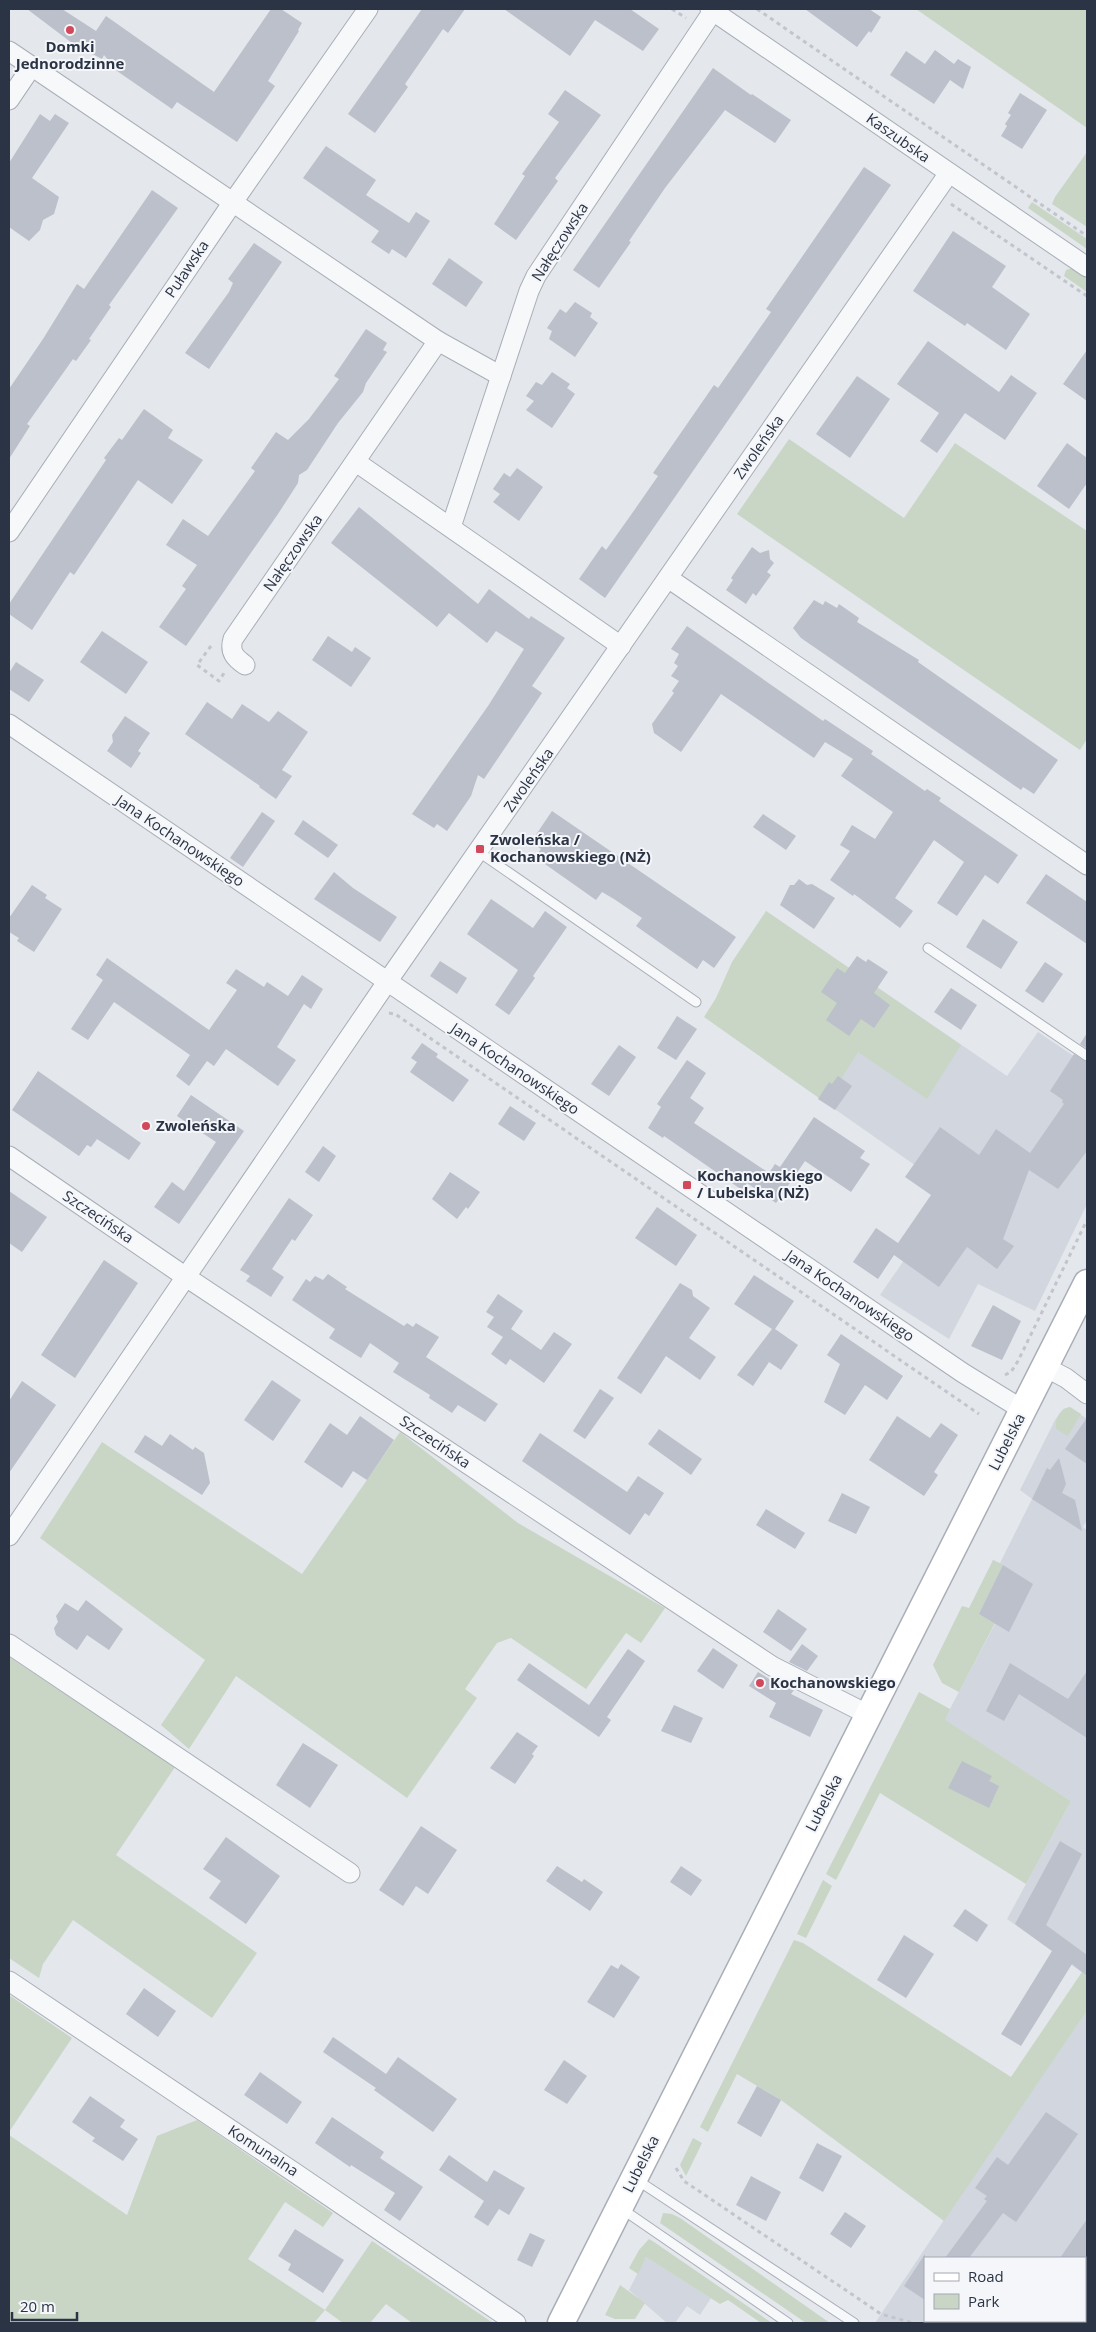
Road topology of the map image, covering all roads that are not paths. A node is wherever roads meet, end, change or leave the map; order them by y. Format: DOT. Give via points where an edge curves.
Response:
graph roads {
  1 [pos="368,9"];
  2 [pos="712,10"];
  3 [pos="9,50"];
  4 [pos="32,66"];
  5 [pos="9,100"];
  6 [pos="949,173"];
  7 [pos="233,202"];
  8 [pos="1087,267"];
  9 [pos="438,341"];
  10 [pos="501,376"];
  11 [pos="356,462"];
  12 [pos="451,527"];
  13 [pos="9,532"];
  14 [pos="668,578"];
  15 [pos="621,646"];
  16 [pos="244,665"];
  17 [pos="9,724"];
  18 [pos="479,852"];
  19 [pos="1087,865"];
  20 [pos="928,948"];
  21 [pos="387,982"];
  22 [pos="696,1002"];
  23 [pos="1087,1056"];
  24 [pos="9,1156"];
  25 [pos="186,1277"];
  26 [pos="1087,1283"];
  27 [pos="1044,1367"];
  28 [pos="1087,1394"];
  29 [pos="1023,1410"];
  30 [pos="9,1536"];
  31 [pos="9,1644"];
  32 [pos="869,1715"];
  33 [pos="350,1873"];
  34 [pos="9,1981"];
  35 [pos="634,2178"];
  36 [pos="620,2208"];
  37 [pos="516,2323"];
  38 [pos="562,2323"];
  39 [pos="788,2323"];
  40 [pos="854,2323"];
  1 -- 7 [label="street, Puławska"];
  2 -- 6 [label="street, Kaszubska"];
  2 -- 10 [label="street, Nałęczowska" via="536,276"];
  3 -- 4 [label="street"];
  4 -- 5 [label="street"];
  4 -- 7 [label="street"];
  6 -- 8 [label="street, Kaszubska"];
  6 -- 14 [label="street, Zwoleńska"];
  7 -- 9 [label="street"];
  7 -- 13 [label="street, Puławska"];
  9 -- 10 [label="street"];
  9 -- 11 [label="street, Nałęczowska"];
  10 -- 12 [label="street, Nałęczowska"];
  11 -- 12 [label="street"];
  11 -- 16 [label="street, Nałęczowska" via="234,640 234,658"];
  12 -- 15 [label="street"];
  14 -- 15 [label="street, Zwoleńska"];
  14 -- 19 [label="street"];
  15 -- 18 [label="street, Zwoleńska"];
  17 -- 21 [label="street, Jana Kochanowskiego"];
  18 -- 21 [label="street, Zwoleńska"];
  18 -- 22 [label="lane"];
  20 -- 23 [label="lane"];
  21 -- 25 [label="street, Zwoleńska"];
  21 -- 29 [label="street, Jana Kochanowskiego" via="984,1387"];
  24 -- 25 [label="street, Szczecińska"];
  25 -- 30 [label="street, Zwoleńska"];
  25 -- 32 [label="street, Szczecińska" via="772,1666"];
  26 -- 27 [label="main road, Lubelska"];
  27 -- 28 [label="street"];
  27 -- 29 [label="main road, Lubelska"];
  29 -- 32 [label="main road, Lubelska"];
  31 -- 33 [label="street"];
  32 -- 35 [label="main road, Lubelska"];
  34 -- 37 [label="street, Komunalna"];
  35 -- 36 [label="main road, Lubelska"];
  35 -- 40 [label="lane"];
  36 -- 38 [label="main road, Lubelska"];
  36 -- 39 [label="lane"];
}
